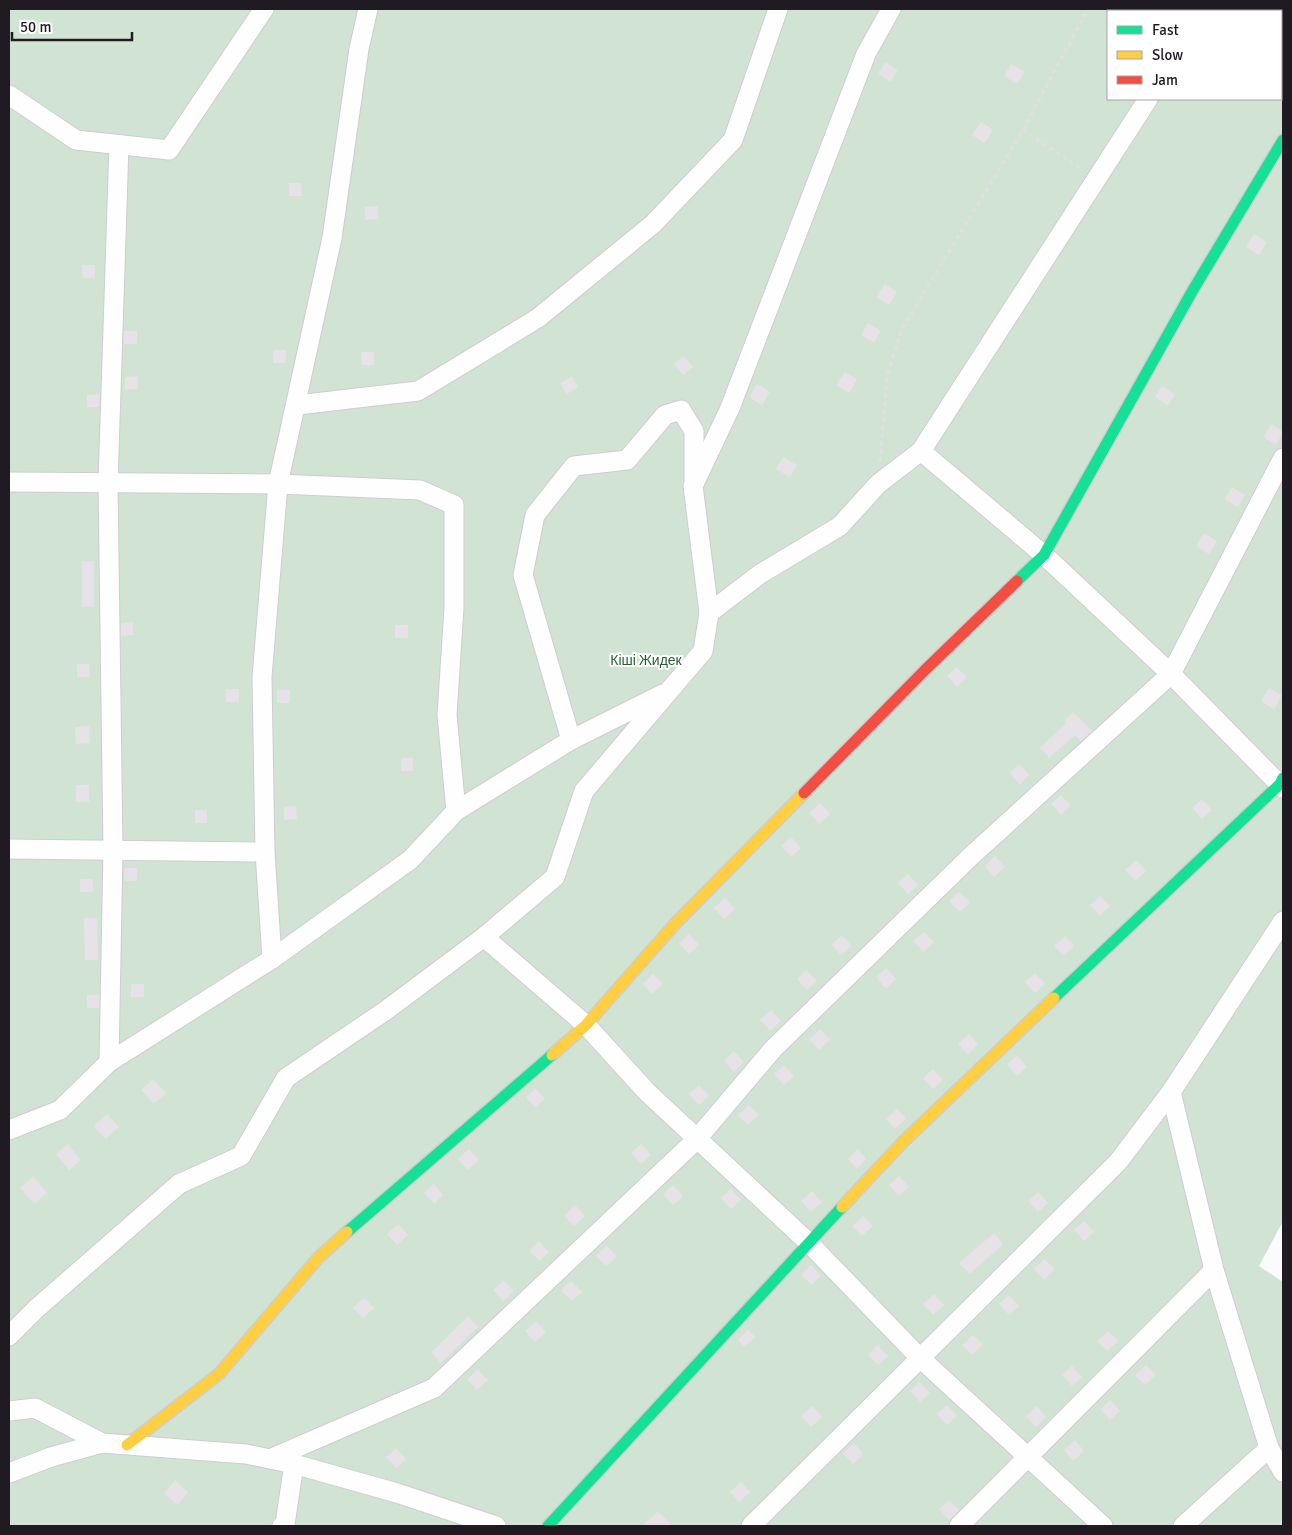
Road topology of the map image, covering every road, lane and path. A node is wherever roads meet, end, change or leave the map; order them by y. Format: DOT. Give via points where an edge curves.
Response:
graph roads {
  1 [pos="264,9"];
  2 [pos="368,9"];
  3 [pos="778,9"];
  4 [pos="891,9"];
  5 [pos="1088,9"];
  6 [pos="9,95"];
  7 [pos="1147,100"];
  8 [pos="1023,130"];
  9 [pos="1283,140"];
  10 [pos="119,144"];
  11 [pos="1096,179"];
  12 [pos="297,405"];
  13 [pos="921,451"];
  14 [pos="1283,458"];
  15 [pos="9,482"];
  16 [pos="108,483"];
  17 [pos="278,484"];
  18 [pos="878,484"];
  19 [pos="693,486"];
  20 [pos="1044,555"];
  21 [pos="709,613"];
  22 [pos="1171,674"];
  23 [pos="671,690"];
  24 [pos="572,740"];
  25 [pos="1282,783"];
  26 [pos="456,811"];
  27 [pos="9,849"];
  28 [pos="113,850"];
  29 [pos="266,852"];
  30 [pos="1283,921"];
  31 [pos="484,937"];
  32 [pos="272,959"];
  33 [pos="586,1025"];
  34 [pos="109,1062"];
  35 [pos="1170,1092"];
  36 [pos="9,1130"];
  37 [pos="696,1140"];
  38 [pos="808,1242"];
  39 [pos="1214,1270"];
  40 [pos="9,1336"];
  41 [pos="919,1357"];
  42 [pos="9,1411"];
  43 [pos="102,1443"];
  44 [pos="127,1445"];
  45 [pos="1269,1448"];
  46 [pos="1028,1457"];
  47 [pos="270,1459"];
  48 [pos="294,1464"];
  49 [pos="1283,1472"];
  50 [pos="9,1474"];
  51 [pos="282,1526"];
  52 [pos="496,1526"];
  53 [pos="548,1526"];
  54 [pos="751,1526"];
  55 [pos="960,1526"];
  56 [pos="1103,1526"];
  57 [pos="1183,1526"];
  1 -- 10 [label="street" via="169,150"];
  2 -- 12 [label="street" via="359,49 332,238"];
  3 -- 12 [label="street" via="733,140 653,224 538,318 418,391"];
  4 -- 19 [label="street" via="866,54 730,408"];
  5 -- 8 [label="path"];
  6 -- 10 [label="street" via="76,140"];
  7 -- 11 [label="street"];
  8 -- 11 [label="path"];
  8 -- 18 [label="path" via="902,329 887,376"];
  9 -- 20 [label="street" via="1192,290"];
  10 -- 16 [label="street"];
  11 -- 13 [label="street"];
  12 -- 17 [label="street"];
  13 -- 18 [label="street"];
  13 -- 20 [label="street"];
  14 -- 22 [label="street"];
  15 -- 16 [label="street"];
  16 -- 17 [label="street"];
  16 -- 28 [label="street"];
  17 -- 26 [label="street" via="420,490 454,505 454,608 447,715"];
  17 -- 29 [label="street" via="262,677"];
  18 -- 21 [label="street" via="840,526 760,574"];
  19 -- 21 [label="street"];
  19 -- 24 [label="street" via="694,431 681,410 666,415 627,460 574,466 535,515 523,575"];
  20 -- 22 [label="street"];
  20 -- 33 [label="street" via="925,670 674,925"];
  21 -- 23 [label="street" via="703,651"];
  22 -- 25 [label="street"];
  22 -- 37 [label="street" via="970,857 794,1029"];
  23 -- 24 [label="street"];
  23 -- 31 [label="street" via="584,791 555,877"];
  24 -- 26 [label="street"];
  25 -- 38 [label="street" via="904,1142"];
  26 -- 32 [label="street" via="410,860"];
  27 -- 28 [label="street"];
  28 -- 29 [label="street"];
  28 -- 34 [label="street"];
  29 -- 32 [label="street"];
  30 -- 35 [label="street"];
  31 -- 33 [label="street"];
  31 -- 40 [label="street" via="385,1011 286,1078 241,1156 179,1184"];
  32 -- 34 [label="street"];
  33 -- 37 [label="street"];
  33 -- 44 [label="street" via="319,1258 219,1374"];
  34 -- 36 [label="street" via="60,1110"];
  35 -- 39 [label="street"];
  35 -- 41 [label="street" via="1118,1162"];
  37 -- 38 [label="street"];
  37 -- 47 [label="street" via="434,1388"];
  38 -- 41 [label="street"];
  38 -- 53 [label="street"];
  39 -- 45 [label="street"];
  39 -- 46 [label="street"];
  41 -- 46 [label="street"];
  41 -- 54 [label="street"];
  42 -- 43 [label="street" via="35,1408"];
  43 -- 44 [label="street"];
  43 -- 50 [label="street" via="51,1457"];
  44 -- 47 [label="street" via="246,1454"];
  45 -- 49 [label="street"];
  45 -- 57 [label="street"];
  46 -- 55 [label="street"];
  46 -- 56 [label="street"];
  47 -- 48 [label="street"];
  48 -- 51 [label="street" via="285,1524"];
  48 -- 52 [label="street"];
}
